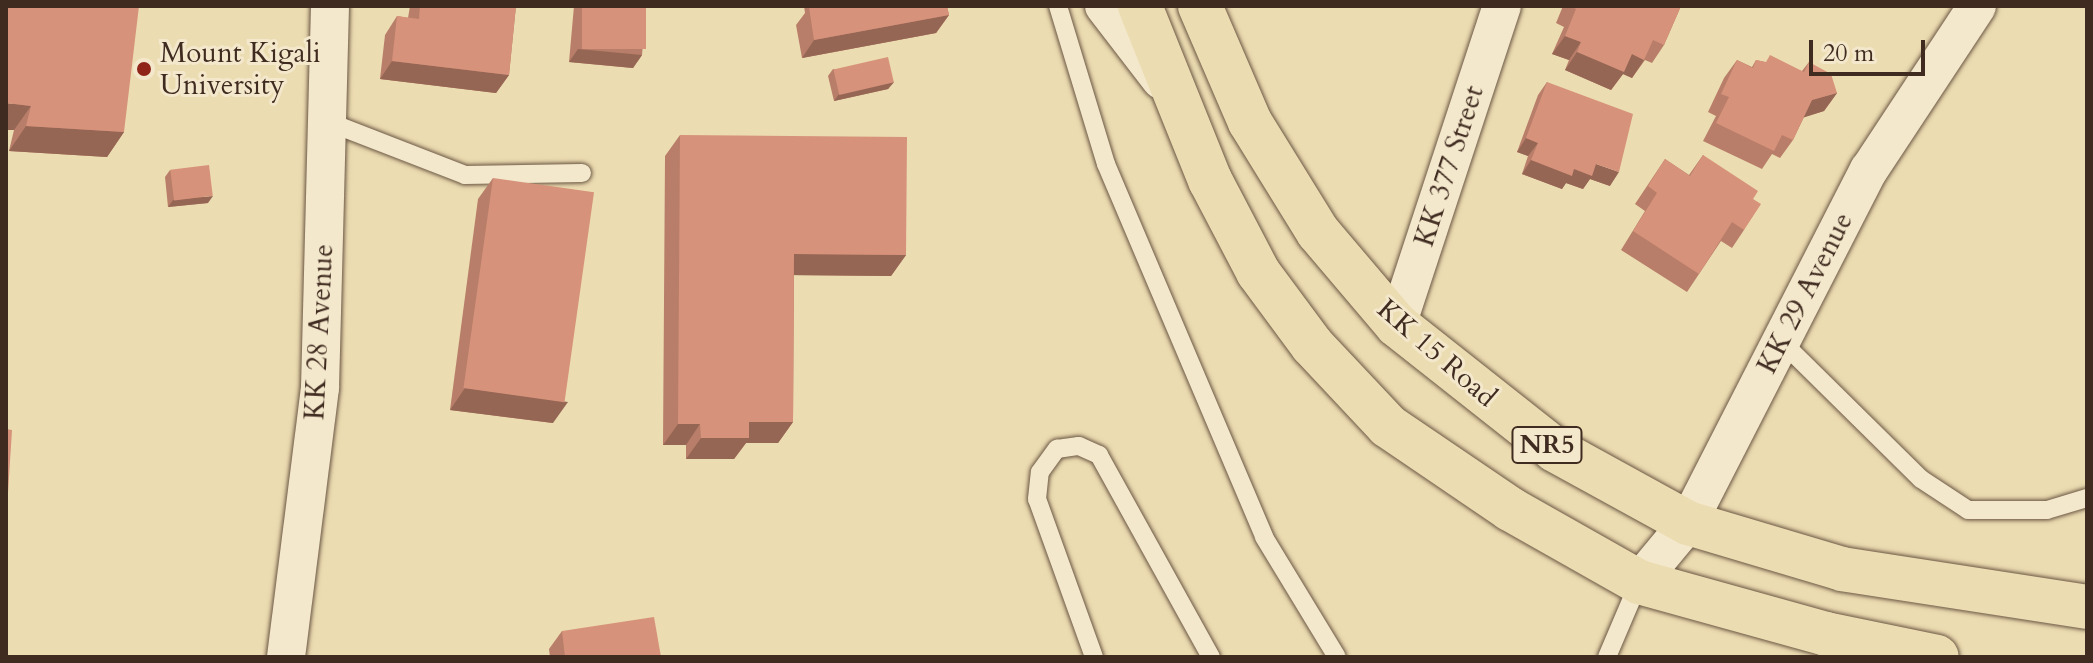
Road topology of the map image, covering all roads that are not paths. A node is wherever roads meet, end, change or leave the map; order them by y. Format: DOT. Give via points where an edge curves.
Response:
graph roads {
  1 [pos="330,6"];
  2 [pos="1058,6"];
  3 [pos="1104,6"];
  4 [pos="1140,6"];
  5 [pos="1200,6"];
  6 [pos="1502,6"];
  7 [pos="1977,6"];
  8 [pos="1177,101"];
  9 [pos="326,121"];
  10 [pos="582,173"];
  11 [pos="1397,325"];
  12 [pos="1780,340"];
  13 [pos="2087,498"];
  14 [pos="1688,523"];
  15 [pos="1639,582"];
  16 [pos="2087,607"];
  17 [pos="1929,656"];
  18 [pos="286,657"];
  19 [pos="1094,657"];
  20 [pos="1211,657"];
  21 [pos="1337,657"];
  22 [pos="1607,657"];
  23 [pos="1937,657"];
  1 -- 9 [label="street, KK 28 Avenue"];
  2 -- 21 [label="lane" via="1106,164 1264,537"];
  3 -- 8 [label="street"];
  4 -- 8 [label="highway, NR5"];
  5 -- 11 [label="highway, KK 15 Road / NR5" via="1250,122 1318,232"];
  6 -- 11 [label="street, KK 377 Street"];
  7 -- 12 [label="street, KK 29 Avenue" via="1869,170"];
  8 -- 15 [label="highway, NR5" via="1258,272 1312,345 1388,426 1510,509"];
  9 -- 10 [label="lane" via="465,175"];
  9 -- 18 [label="street, KK 28 Avenue" via="320,388"];
  11 -- 14 [label="highway, KK 15 Road / NR5" via="1555,450"];
  12 -- 13 [label="lane" via="1921,479 1968,510 2047,510"];
  12 -- 14 [label="street, KK 29 Avenue"];
  14 -- 15 [label="street, KK 29 Avenue"];
  14 -- 16 [label="highway, KK 15 Road / NR5" via="1842,569"];
  15 -- 17 [label="highway, NR5" via="1826,634"];
  15 -- 22 [label="lane"];
  17 -- 23 [label="highway, NR5"];
  19 -- 20 [label="lane" via="1037,499 1040,472 1057,449 1079,446 1099,455"];
}
